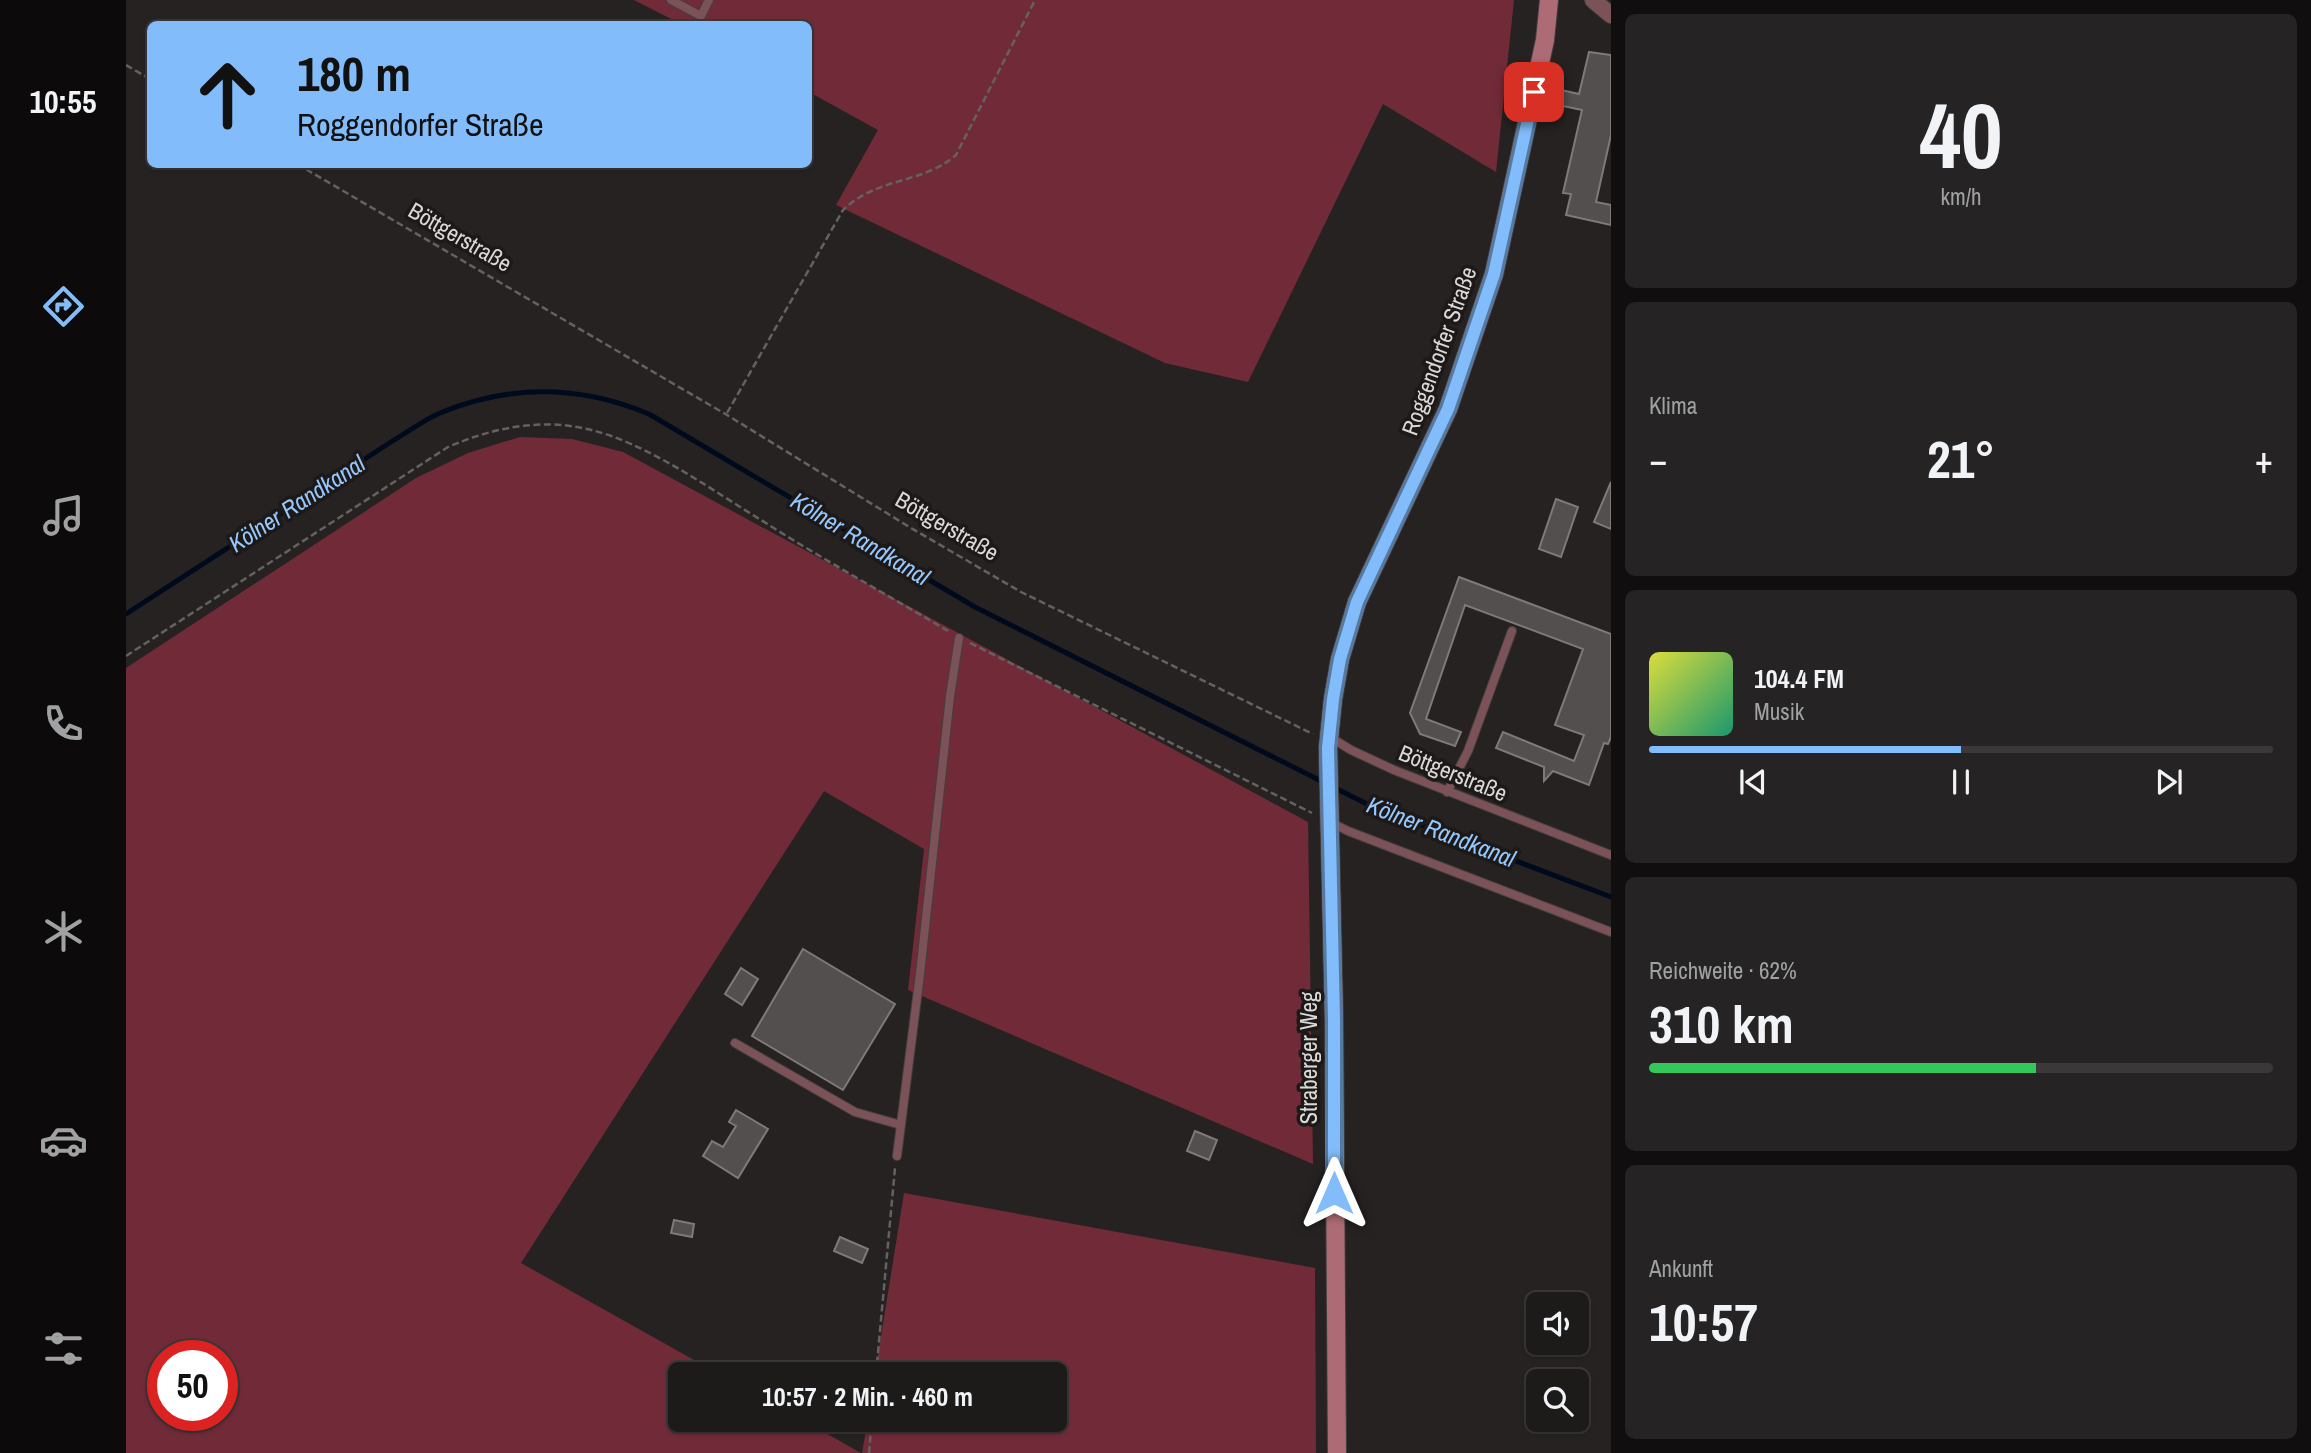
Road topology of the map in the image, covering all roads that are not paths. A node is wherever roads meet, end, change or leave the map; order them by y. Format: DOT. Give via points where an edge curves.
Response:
graph roads {
  1 [pos="671,0"];
  2 [pos="709,0"];
  3 [pos="1549,0"];
  4 [pos="1593,0"];
  5 [pos="1611,15"];
  6 [pos="1512,631"];
  7 [pos="960,638"];
  8 [pos="1328,741"];
  9 [pos="1447,792"];
  10 [pos="1330,817"];
  11 [pos="1611,855"];
  12 [pos="1611,932"];
  13 [pos="735,1043"];
  14 [pos="901,1125"];
  15 [pos="897,1156"];
  16 [pos="1337,1453"];
  1 -- 2 [label="lane" via="701,16"];
  3 -- 8 [label="main road, Roggendorfer Straße" via="1545,40 1494,274 1448,409 1357,602 1340,659"];
  4 -- 5 [label="street"];
  6 -- 9 [label="lane" via="1468,751"];
  7 -- 14 [label="lane"];
  8 -- 9 [label="lane, Böttgerstraße"];
  8 -- 10 [label="main road, Straberger Weg"];
  9 -- 11 [label="lane, Böttgerstraße"];
  10 -- 12 [label="lane" via="1348,831"];
  10 -- 16 [label="main road, Straberger Weg"];
  13 -- 14 [label="lane" via="855,1112"];
  14 -- 15 [label="lane"];
}
